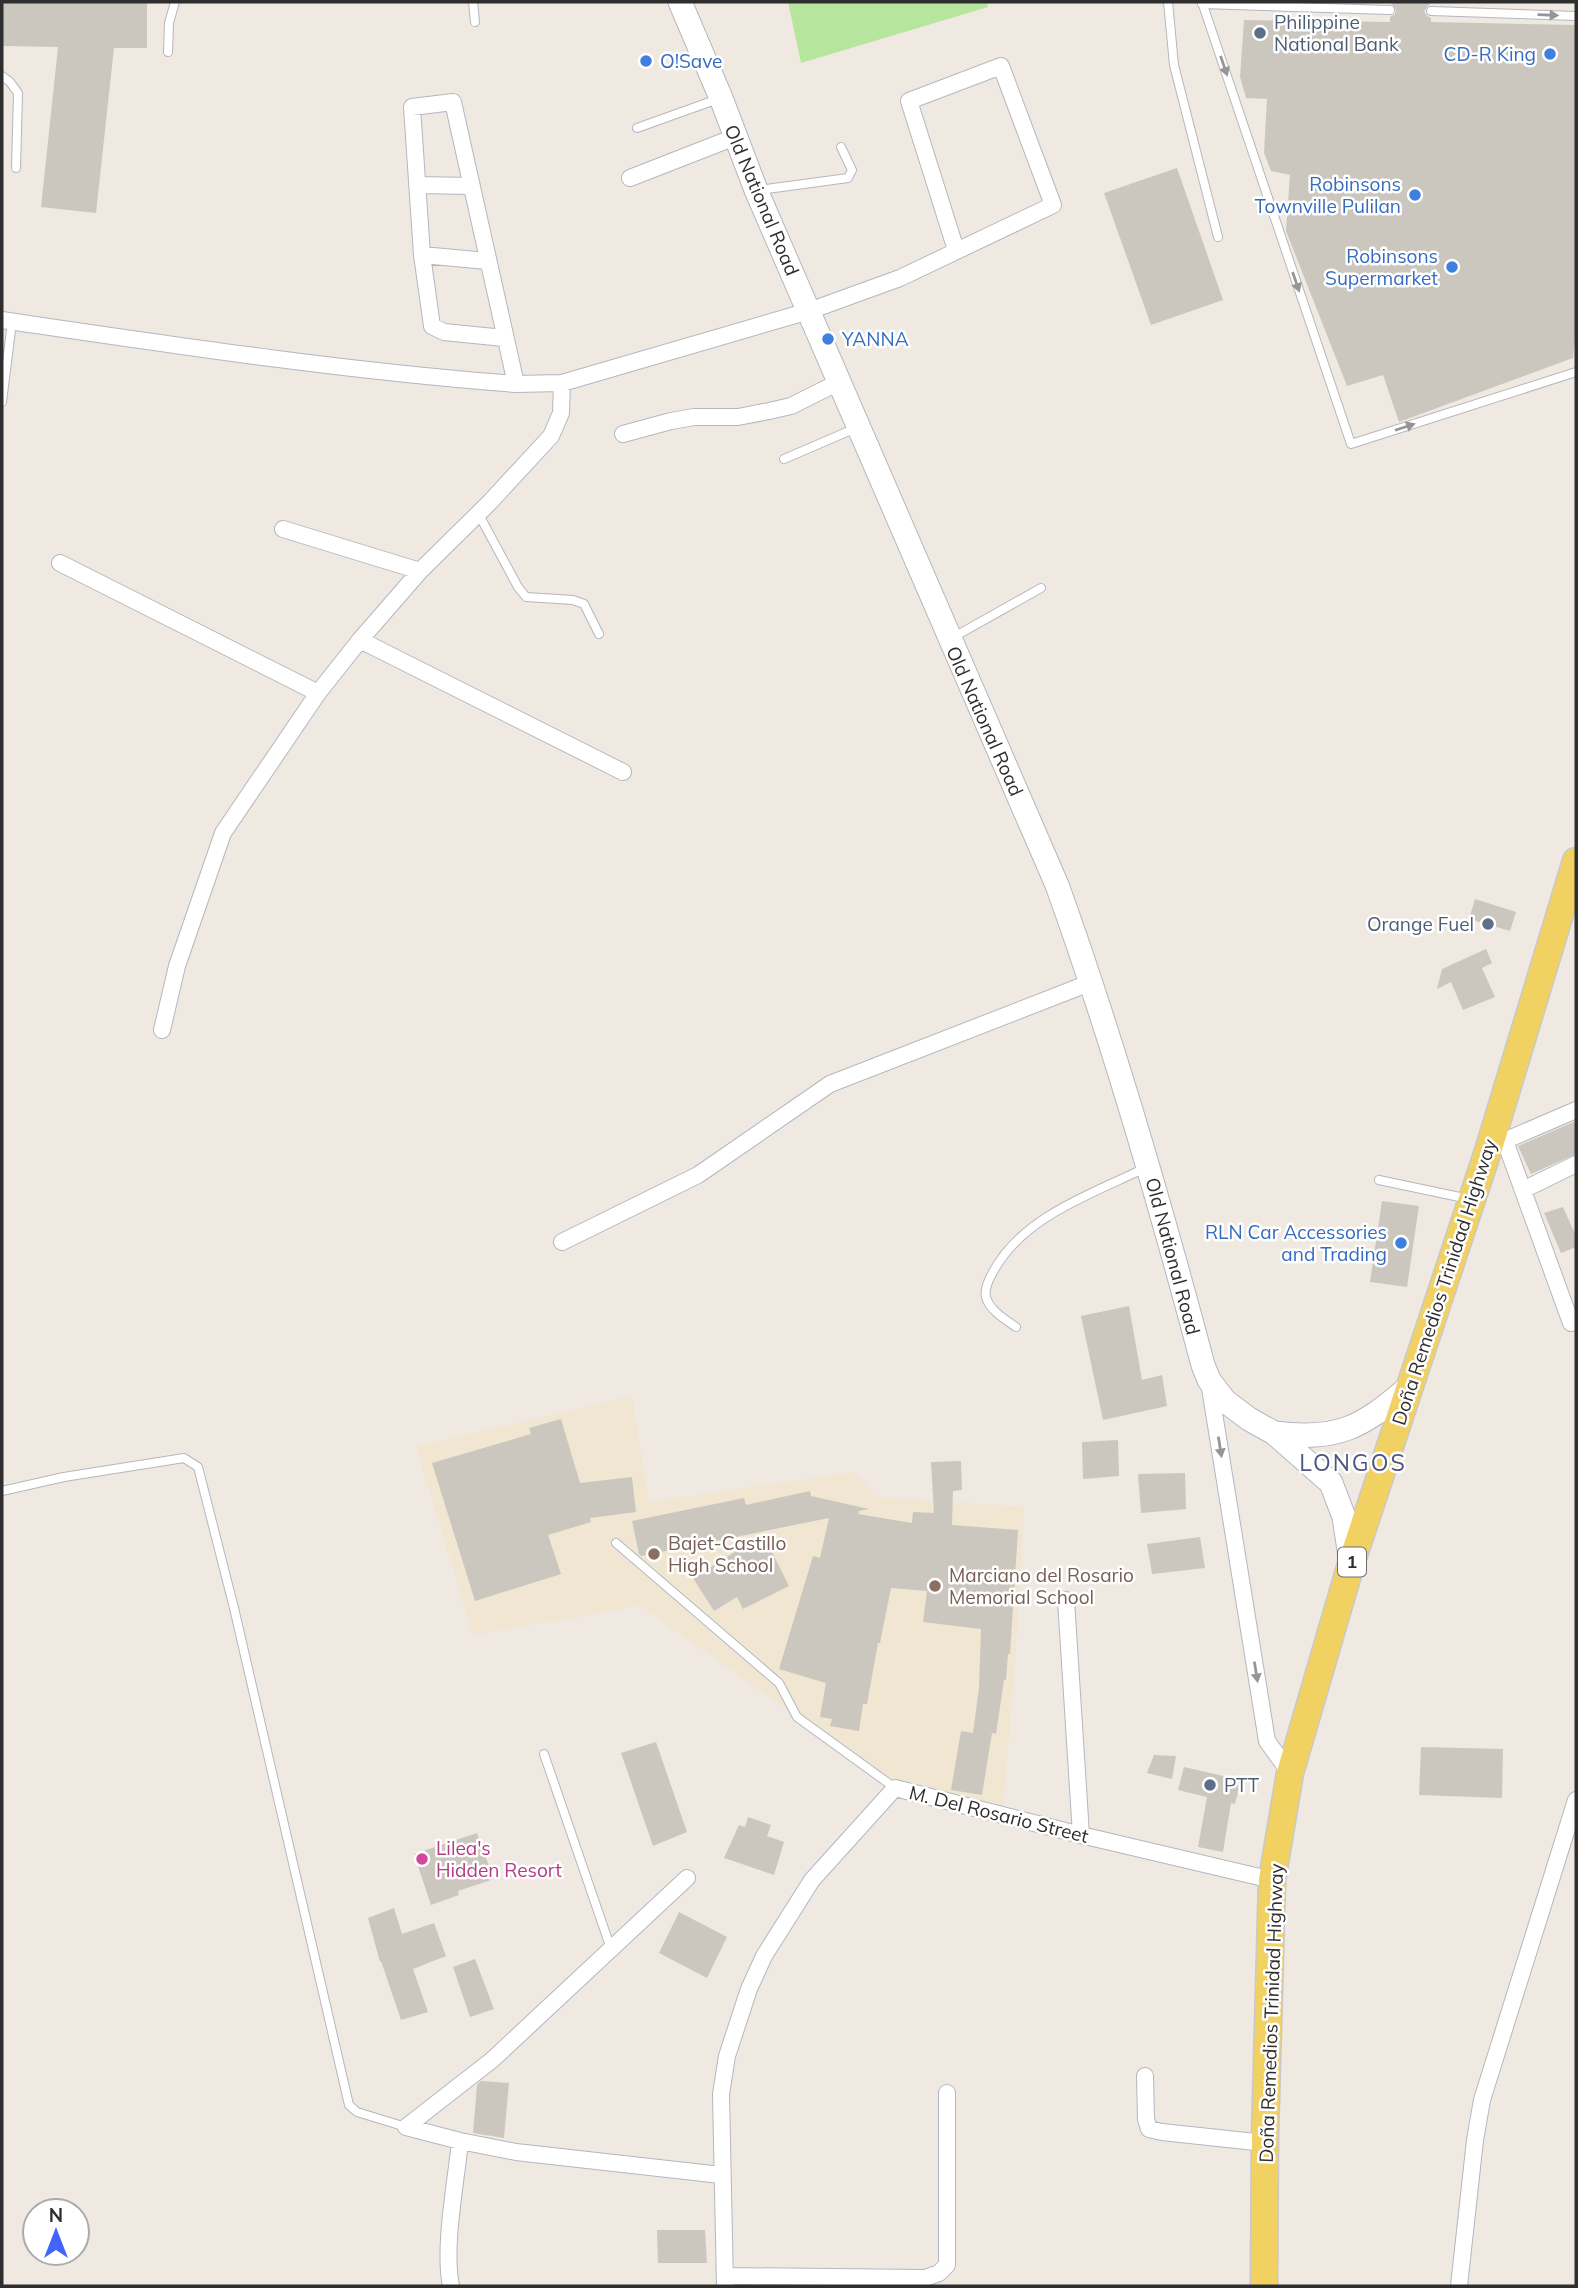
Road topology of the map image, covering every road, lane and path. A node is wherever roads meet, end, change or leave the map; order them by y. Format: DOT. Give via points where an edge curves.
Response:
graph roads {
  1 [pos="175,2"];
  2 [pos="473,2"];
  3 [pos="680,2"];
  4 [pos="1168,2"];
  5 [pos="1202,3"];
  6 [pos="1390,10"];
  7 [pos="1431,11"];
  8 [pos="1576,16"];
  9 [pos="475,22"];
  10 [pos="168,52"];
  11 [pos="2,76"];
  12 [pos="721,99"];
  13 [pos="637,128"];
  14 [pos="735,137"];
  15 [pos="841,147"];
  16 [pos="16,168"];
  17 [pos="629,178"];
  18 [pos="417,185"];
  19 [pos="472,186"];
  20 [pos="756,190"];
  21 [pos="1217,237"];
  22 [pos="956,250"];
  23 [pos="422,255"];
  24 [pos="488,261"];
  25 [pos="809,311"];
  26 [pos="7,321"];
  27 [pos="504,338"];
  28 [pos="1576,372"];
  29 [pos="839,382"];
  30 [pos="562,383"];
  31 [pos="516,384"];
  32 [pos="2,402"];
  33 [pos="858,427"];
  34 [pos="623,434"];
  35 [pos="784,459"];
  36 [pos="478,513"];
  37 [pos="283,528"];
  38 [pos="60,563"];
  39 [pos="420,571"];
  40 [pos="1041,589"];
  41 [pos="599,635"];
  42 [pos="949,639"];
  43 [pos="360,640"];
  44 [pos="318,693"];
  45 [pos="623,772"];
  46 [pos="1576,862"];
  47 [pos="1092,982"];
  48 [pos="162,1030"];
  49 [pos="1576,1110"];
  50 [pos="1497,1144"];
  51 [pos="1576,1164"];
  52 [pos="1148,1167"];
  53 [pos="1378,1180"];
  54 [pos="1523,1190"];
  55 [pos="1471,1199"];
  56 [pos="562,1242"];
  57 [pos="1571,1323"];
  58 [pos="1016,1327"];
  59 [pos="1209,1380"];
  60 [pos="1409,1387"];
  61 [pos="1274,1433"];
  62 [pos="2,1491"];
  63 [pos="616,1543"];
  64 [pos="1351,1564"];
  65 [pos="1066,1600"];
  66 [pos="544,1754"];
  67 [pos="1290,1773"];
  68 [pos="895,1788"];
  69 [pos="1576,1800"];
  70 [pos="1081,1835"];
  71 [pos="687,1878"];
  72 [pos="1272,1880"];
  73 [pos="611,1950"];
  74 [pos="1145,2076"];
  75 [pos="947,2093"];
  76 [pos="406,2127"];
  77 [pos="460,2141"];
  78 [pos="1265,2143"];
  79 [pos="721,2175"];
  80 [pos="726,2281"];
  81 [pos="451,2286"];
  82 [pos="1264,2286"];
  83 [pos="1459,2286"];
  1 -- 10 [label="lane"];
  2 -- 9 [label="lane"];
  3 -- 12 [label="main road, Old National Road"];
  4 -- 21 [label="lane" via="1174,65"];
  5 -- 6 [label="lane"];
  5 -- 28 [label="lane, one-way" via="1351,444"];
  7 -- 8 [label="lane, one-way"];
  11 -- 16 [label="lane" via="18,93"];
  12 -- 13 [label="lane"];
  12 -- 14 [label="main road, Old National Road"];
  14 -- 17 [label="street"];
  14 -- 20 [label="main road, Old National Road"];
  15 -- 20 [label="lane" via="852,170 848,178"];
  18 -- 19 [label="street"];
  18 -- 19 [label="street" via="412,107 453,102"];
  18 -- 23 [label="street"];
  19 -- 24 [label="street"];
  20 -- 25 [label="main road, Old National Road"];
  22 -- 22 [label="street" via="909,101 1001,66 1053,205"];
  22 -- 25 [label="street" via="900,278"];
  23 -- 24 [label="street"];
  23 -- 27 [label="street" via="432,326 444,332"];
  24 -- 27 [label="street"];
  25 -- 29 [label="main road, Old National Road"];
  25 -- 30 [label="street"];
  26 -- 31 [label="street" via="446,379"];
  26 -- 32 [label="lane"];
  27 -- 31 [label="street"];
  29 -- 33 [label="main road, Old National Road"];
  29 -- 34 [label="street" via="790,406 738,417 694,417"];
  30 -- 31 [label="street"];
  30 -- 36 [label="street" via="561,413 551,436"];
  33 -- 35 [label="lane"];
  33 -- 42 [label="main road, Old National Road"];
  36 -- 39 [label="street"];
  36 -- 41 [label="lane" via="526,597 584,604"];
  37 -- 39 [label="street"];
  38 -- 44 [label="street"];
  39 -- 43 [label="street"];
  40 -- 42 [label="lane"];
  42 -- 47 [label="main road, Old National Road" via="1057,886"];
  43 -- 44 [label="street"];
  43 -- 45 [label="street"];
  44 -- 48 [label="street" via="223,833 177,966"];
  46 -- 50 [label="main road, Doña Remedios Trinidad Highway / 1"];
  47 -- 52 [label="main road, Old National Road"];
  47 -- 56 [label="street" via="831,1084 698,1175"];
  49 -- 50 [label="street"];
  50 -- 54 [label="street"];
  50 -- 55 [label="main road, Doña Remedios Trinidad Highway / 1"];
  51 -- 54 [label="street"];
  52 -- 58 [label="lane" via="1032,1226 1000,1260 986,1297 994,1310"];
  52 -- 59 [label="main road, Old National Road"];
  53 -- 55 [label="lane"];
  54 -- 57 [label="street"];
  55 -- 60 [label="main road, Doña Remedios Trinidad Highway / 1"];
  59 -- 61 [label="main road, Old National Road" via="1225,1401"];
  59 -- 67 [label="street, one-way" via="1267,1741"];
  60 -- 61 [label="main road, Old National Road" via="1359,1425 1324,1435"];
  60 -- 64 [label="main road, Doña Remedios Trinidad Highway / 1"];
  61 -- 64 [label="main road, Old National Road" via="1331,1483 1344,1517"];
  62 -- 76 [label="lane" via="184,1458 198,1468 349,2105 357,2112"];
  63 -- 68 [label="lane" via="779,1682 797,1717"];
  64 -- 67 [label="main road, Doña Remedios Trinidad Highway / 1"];
  65 -- 70 [label="street"];
  66 -- 73 [label="lane"];
  67 -- 72 [label="main road, Doña Remedios Trinidad Highway / 1"];
  68 -- 70 [label="street, M. Del Rosario Street"];
  68 -- 79 [label="street, M. Del Rosario Street" via="812,1880 764,1956 749,1989 727,2056 721,2094"];
  69 -- 83 [label="street" via="1482,2100"];
  70 -- 72 [label="street, M. Del Rosario Street"];
  71 -- 73 [label="street"];
  72 -- 78 [label="main road, Doña Remedios Trinidad Highway / 1"];
  73 -- 76 [label="street" via="492,2060"];
  74 -- 78 [label="street" via="1149,2129"];
  75 -- 80 [label="street" via="947,2265 939,2273 925,2278"];
  76 -- 77 [label="street"];
  77 -- 79 [label="street" via="516,2152"];
  77 -- 81 [label="street" via="451,2222"];
  78 -- 82 [label="main road, Doña Remedios Trinidad Highway / 1"];
  79 -- 80 [label="street, M. Del Rosario Street"];
}
